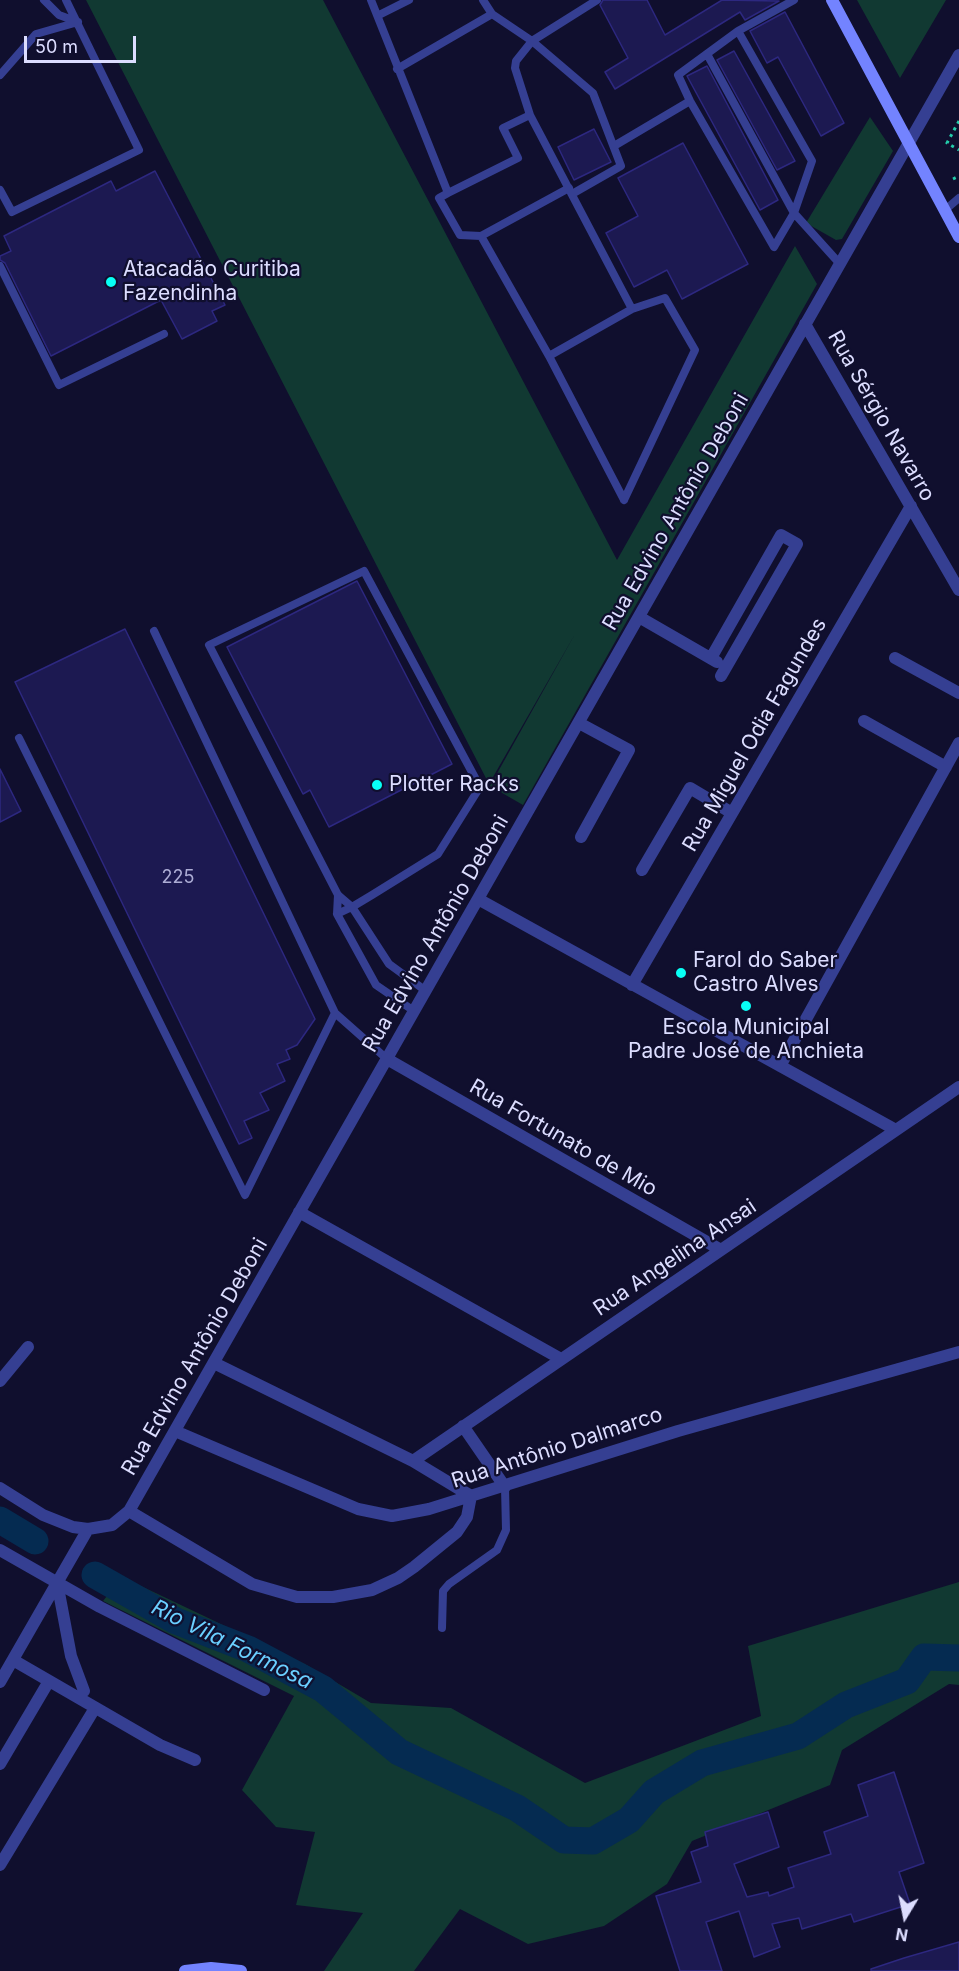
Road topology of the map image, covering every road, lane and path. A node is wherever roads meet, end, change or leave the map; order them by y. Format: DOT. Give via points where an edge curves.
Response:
graph roads {
  1 [pos="44,0"];
  2 [pos="66,0"];
  3 [pos="370,0"];
  4 [pos="409,0"];
  5 [pos="483,0"];
  6 [pos="597,0"];
  7 [pos="794,0"];
  8 [pos="832,0"];
  9 [pos="492,14"];
  10 [pos="379,15"];
  11 [pos="78,22"];
  12 [pos="738,31"];
  13 [pos="532,41"];
  14 [pos="707,54"];
  15 [pos="959,55"];
  16 [pos="397,69"];
  17 [pos="0,75"];
  18 [pos="690,101"];
  19 [pos="530,115"];
  20 [pos="959,121"];
  21 [pos="909,143"];
  22 [pos="614,146"];
  23 [pos="959,150"];
  24 [pos="959,176"];
  25 [pos="953,178"];
  26 [pos="0,190"];
  27 [pos="571,191"];
  28 [pos="448,193"];
  29 [pos="959,198"];
  30 [pos="945,210"];
  31 [pos="794,213"];
  32 [pos="955,226"];
  33 [pos="481,236"];
  34 [pos="959,237"];
  35 [pos="840,264"];
  36 [pos="0,266"];
  37 [pos="632,309"];
  38 [pos="805,324"];
  39 [pos="164,334"];
  40 [pos="549,356"];
  41 [pos="911,506"];
  42 [pos="959,590"];
  43 [pos="639,617"];
  44 [pos="154,631"];
  45 [pos="711,658"];
  46 [pos="895,658"];
  47 [pos="959,693"];
  48 [pos="864,721"];
  49 [pos="579,723"];
  50 [pos="19,738"];
  51 [pos="959,743"];
  52 [pos="946,766"];
  53 [pos="732,813"];
  54 [pos="581,837"];
  55 [pos="642,870"];
  56 [pos="338,895"];
  57 [pos="478,900"];
  58 [pos="352,907"];
  59 [pos="338,914"];
  60 [pos="632,985"];
  61 [pos="426,991"];
  62 [pos="414,1011"];
  63 [pos="335,1013"];
  64 [pos="387,1059"];
  65 [pos="780,1065"];
  66 [pos="959,1087"];
  67 [pos="896,1130"];
  68 [pos="299,1212"];
  69 [pos="721,1250"];
  70 [pos="28,1347"];
  71 [pos="959,1352"];
  72 [pos="561,1359"];
  73 [pos="214,1363"];
  74 [pos="0,1381"];
  75 [pos="463,1426"];
  76 [pos="175,1431"];
  77 [pos="413,1461"];
  78 [pos="505,1486"];
  79 [pos="0,1488"];
  80 [pos="471,1496"];
  81 [pos="129,1511"];
  82 [pos="88,1529"];
  83 [pos="0,1550"];
  84 [pos="57,1582"];
  85 [pos="442,1628"];
  86 [pos="13,1660"];
  87 [pos="49,1681"];
  88 [pos="0,1682"];
  89 [pos="264,1690"];
  90 [pos="84,1691"];
  91 [pos="95,1708"];
  92 [pos="195,1760"];
  93 [pos="0,1764"];
  94 [pos="0,1865"];
  95 [pos="185,1971"];
  96 [pos="241,1971"];
  1 -- 11 [label="lane" via="59,15"];
  2 -- 11 [label="lane"];
  3 -- 10 [label="lane"];
  4 -- 10 [label="lane"];
  5 -- 9 [label="lane"];
  6 -- 13 [label="lane"];
  7 -- 12 [label="lane"];
  8 -- 21 [label="main road"];
  9 -- 13 [label="lane"];
  9 -- 16 [label="lane"];
  10 -- 16 [label="lane"];
  11 -- 17 [label="lane" via="36,34"];
  11 -- 26 [label="lane" via="139,150 12,212"];
  12 -- 14 [label="lane"];
  12 -- 31 [label="lane" via="812,161"];
  13 -- 19 [label="lane" via="519,56 515,68"];
  13 -- 22 [label="lane" via="593,93"];
  14 -- 18 [label="lane" via="678,75"];
  14 -- 31 [label="lane"];
  15 -- 21 [label="street, Rua Edvino Antônio Deboni"];
  16 -- 28 [label="lane"];
  18 -- 22 [label="lane"];
  18 -- 31 [label="lane" via="774,247"];
  19 -- 27 [label="lane"];
  19 -- 28 [label="lane" via="504,128 518,158"];
  20 -- 23 [label="path" via="947,143"];
  21 -- 30 [label="main road"];
  21 -- 35 [label="street, Rua Edvino Antônio Deboni"];
  22 -- 27 [label="lane" via="621,166"];
  24 -- 25 [label="path"];
  27 -- 33 [label="lane"];
  27 -- 37 [label="lane"];
  28 -- 33 [label="lane" via="439,198 460,235"];
  29 -- 30 [label="lane"];
  30 -- 32 [label="main road"];
  31 -- 35 [label="lane"];
  32 -- 34 [label="main road"];
  33 -- 40 [label="lane"];
  35 -- 38 [label="street, Rua Edvino Antônio Deboni"];
  36 -- 39 [label="lane" via="59,385"];
  37 -- 40 [label="lane"];
  37 -- 40 [label="lane" via="665,298 695,350 624,500"];
  38 -- 41 [label="street, Rua Sérgio Navarro"];
  38 -- 43 [label="street, Rua Edvino Antônio Deboni"];
  41 -- 42 [label="street, Rua Sérgio Navarro"];
  41 -- 53 [label="street, Rua Miguel Odia Fagundes"];
  43 -- 45 [label="street"];
  43 -- 49 [label="street, Rua Edvino Antônio Deboni"];
  44 -- 63 [label="lane"];
  45 -- 45 [label="street" via="782,535 797,544 723,672"];
  46 -- 47 [label="street"];
  48 -- 52 [label="street"];
  49 -- 54 [label="street" via="629,750"];
  49 -- 57 [label="street, Rua Edvino Antônio Deboni"];
  50 -- 63 [label="lane" via="246,1196"];
  51 -- 52 [label="street"];
  52 -- 65 [label="street"];
  53 -- 55 [label="street" via="690,788"];
  53 -- 60 [label="street, Rua Miguel Odia Fagundes"];
  56 -- 58 [label="lane"];
  56 -- 58 [label="lane" via="209,645 364,572 480,787 438,854"];
  56 -- 59 [label="lane"];
  57 -- 60 [label="street"];
  57 -- 61 [label="street, Rua Edvino Antônio Deboni"];
  58 -- 59 [label="lane"];
  58 -- 61 [label="lane" via="389,964"];
  59 -- 62 [label="lane" via="376,985"];
  60 -- 65 [label="street"];
  61 -- 62 [label="street, Rua Edvino Antônio Deboni"];
  62 -- 64 [label="street, Rua Edvino Antônio Deboni"];
  63 -- 64 [label="lane"];
  64 -- 68 [label="street, Rua Edvino Antônio Deboni"];
  64 -- 69 [label="street, Rua Fortunato de Mio"];
  65 -- 67 [label="street"];
  66 -- 67 [label="street, Rua Angelina Ansai"];
  67 -- 69 [label="street, Rua Angelina Ansai"];
  68 -- 72 [label="street"];
  68 -- 73 [label="street, Rua Edvino Antônio Deboni"];
  69 -- 72 [label="street, Rua Angelina Ansai"];
  70 -- 74 [label="street"];
  71 -- 78 [label="street, Rua Antônio Dalmarco" via="659,1436"];
  72 -- 75 [label="street, Rua Angelina Ansai"];
  73 -- 76 [label="street, Rua Edvino Antônio Deboni"];
  73 -- 77 [label="street"];
  75 -- 77 [label="street, Rua Angelina Ansai"];
  75 -- 78 [label="street"];
  76 -- 80 [label="street, Rua Antônio Dalmarco" via="374,1514 410,1514"];
  76 -- 81 [label="street, Rua Edvino Antônio Deboni"];
  77 -- 80 [label="street"];
  78 -- 80 [label="street, Rua Antônio Dalmarco"];
  78 -- 85 [label="lane" via="506,1530 497,1550 443,1592"];
  79 -- 82 [label="street" via="43,1515"];
  80 -- 81 [label="street" via="467,1517 457,1532 398,1578 372,1590 324,1598 297,1597 252,1584"];
  81 -- 82 [label="street, Rua Edvino Antônio Deboni" via="112,1525"];
  82 -- 84 [label="street"];
  83 -- 84 [label="street"];
  84 -- 86 [label="street"];
  84 -- 89 [label="street"];
  84 -- 90 [label="street" via="71,1656"];
  86 -- 87 [label="street"];
  86 -- 88 [label="street"];
  87 -- 91 [label="street"];
  87 -- 93 [label="street"];
  91 -- 92 [label="street"];
  91 -- 94 [label="street"];
  95 -- 96 [label="main road"];
}
